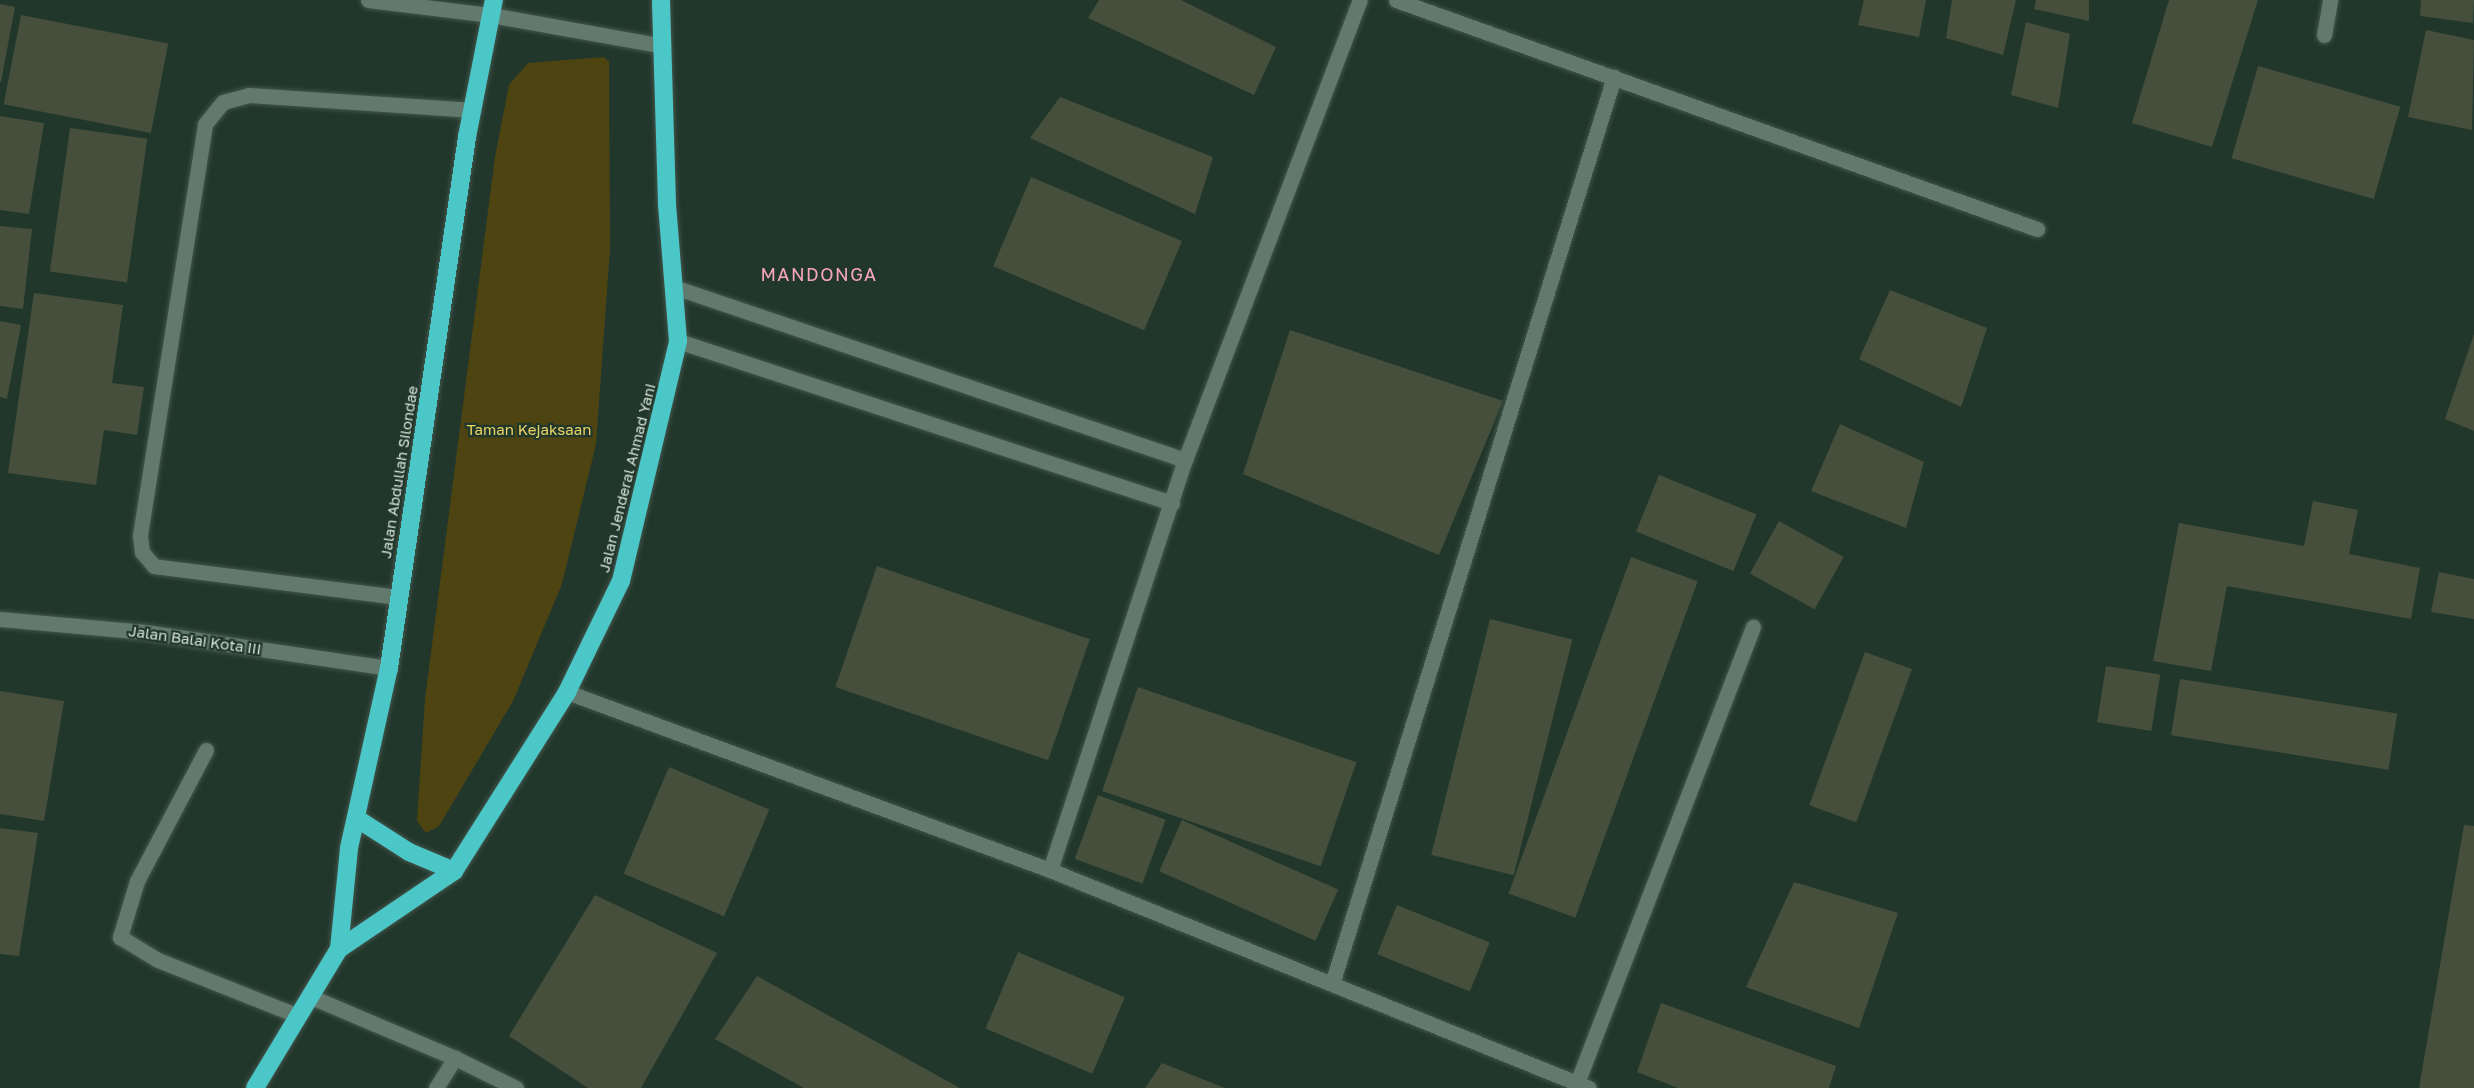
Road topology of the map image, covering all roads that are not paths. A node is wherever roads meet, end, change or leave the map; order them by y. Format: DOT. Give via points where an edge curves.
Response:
graph roads {
  1 [pos="368,0"];
  2 [pos="661,0"];
  3 [pos="1360,0"];
  4 [pos="1396,0"];
  5 [pos="2330,0"];
  6 [pos="492,8"];
  7 [pos="2324,35"];
  8 [pos="663,46"];
  9 [pos="1614,78"];
  10 [pos="473,110"];
  11 [pos="2037,229"];
  12 [pos="674,287"];
  13 [pos="678,341"];
  14 [pos="1185,460"];
  15 [pos="1172,503"];
  16 [pos="398,597"];
  17 [pos="0,619"];
  18 [pos="1753,627"];
  19 [pos="389,668"];
  20 [pos="567,692"];
  21 [pos="206,750"];
  22 [pos="356,818"];
  23 [pos="1050,870"];
  24 [pos="454,871"];
  25 [pos="339,949"];
  26 [pos="1332,984"];
  27 [pos="309,996"];
  28 [pos="296,1015"];
  29 [pos="454,1058"];
  30 [pos="1583,1086"];
  31 [pos="255,1088"];
  32 [pos="436,1088"];
  33 [pos="516,1088"];
  1 -- 6 [label="street"];
  2 -- 8 [label="highway, Jalan Jenderal Ahmad Yani"];
  3 -- 14 [label="street"];
  4 -- 9 [label="street"];
  5 -- 7 [label="street"];
  6 -- 8 [label="street"];
  6 -- 10 [label="highway, Jalan Abdullah Silondae"];
  8 -- 12 [label="highway, Jalan Jenderal Ahmad Yani" via="667,204"];
  9 -- 11 [label="street"];
  9 -- 26 [label="street"];
  10 -- 16 [label="highway, Jalan Abdullah Silondae"];
  10 -- 16 [label="street" via="249,95 223,102 205,124 140,535 142,552 154,566"];
  12 -- 13 [label="highway, Jalan Jenderal Ahmad Yani"];
  12 -- 14 [label="street"];
  13 -- 15 [label="street"];
  13 -- 20 [label="highway, Jalan Jenderal Ahmad Yani" via="621,580"];
  14 -- 15 [label="street"];
  15 -- 23 [label="street"];
  16 -- 19 [label="highway, Jalan Abdullah Silondae"];
  17 -- 19 [label="street, Jalan Balai Kota III" via="145,632"];
  18 -- 30 [label="street"];
  19 -- 22 [label="highway, Jalan Abdullah Silondae"];
  20 -- 23 [label="street"];
  20 -- 24 [label="highway, Jalan Jenderal Ahmad Yani"];
  21 -- 28 [label="street" via="137,881 120,938 158,960"];
  22 -- 24 [label="highway" via="409,852"];
  22 -- 25 [label="highway, Jalan Abdullah Silondae" via="349,848"];
  23 -- 26 [label="street"];
  24 -- 25 [label="highway, Jalan Jenderal Ahmad Yani"];
  25 -- 27 [label="highway, Jalan Jenderal Ahmad Yani"];
  26 -- 30 [label="street"];
  27 -- 28 [label="highway, Jalan Jenderal Ahmad Yani"];
  27 -- 29 [label="street"];
  28 -- 31 [label="highway, Jalan Jenderal Ahmad Yani"];
  29 -- 32 [label="street"];
  29 -- 33 [label="street"];
}
